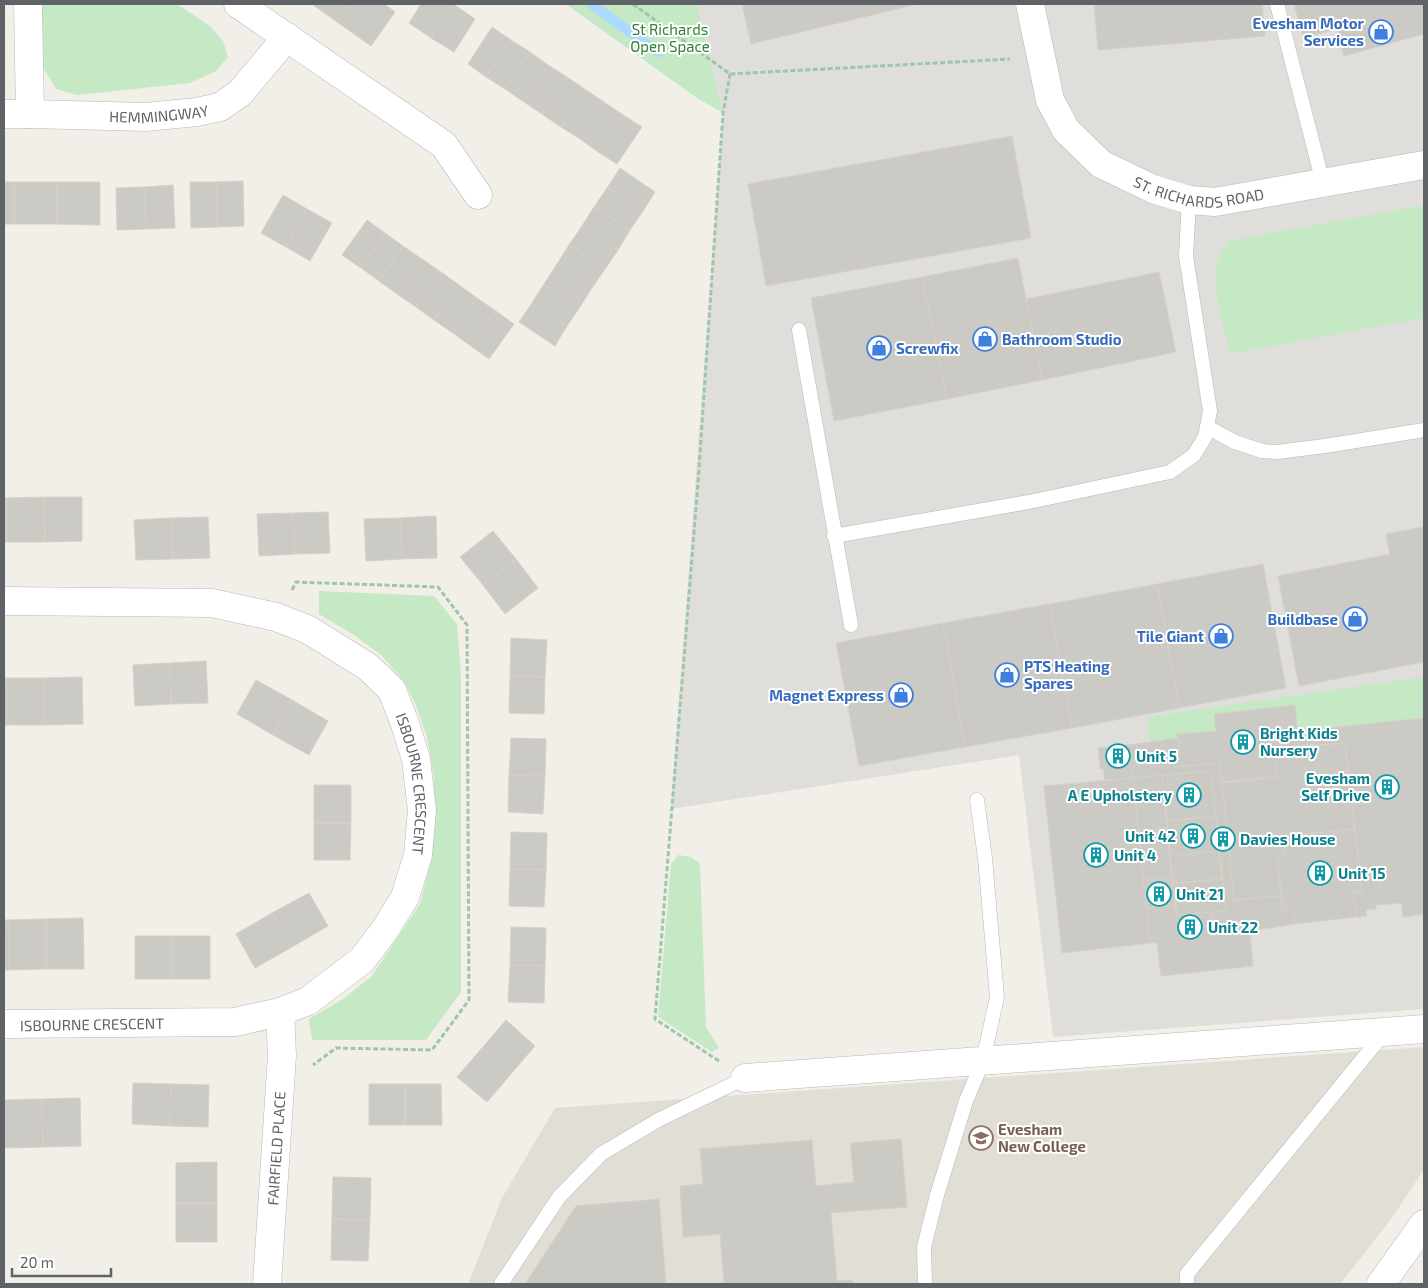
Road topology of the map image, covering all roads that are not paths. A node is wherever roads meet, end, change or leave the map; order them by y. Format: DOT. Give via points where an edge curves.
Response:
graph roads {
  1 [pos="28,4"];
  2 [pos="238,4"];
  3 [pos="1030,4"];
  4 [pos="1278,4"];
  5 [pos="287,37"];
  6 [pos="17,114"];
  7 [pos="1424,165"];
  8 [pos="1323,183"];
  9 [pos="478,195"];
  10 [pos="1189,200"];
  11 [pos="800,330"];
  12 [pos="1207,427"];
  13 [pos="1424,430"];
  14 [pos="834,536"];
  15 [pos="4,602"];
  16 [pos="851,625"];
  17 [pos="977,800"];
  18 [pos="280,1012"];
  19 [pos="4,1024"];
  20 [pos="1424,1029"];
  21 [pos="1385,1032"];
  22 [pos="983,1061"];
  23 [pos="745,1078"];
  24 [pos="1424,1224"];
  25 [pos="1391,1281"];
  26 [pos="925,1283"];
  27 [pos="267,1284"];
  28 [pos="501,1284"];
  29 [pos="1187,1284"];
  1 -- 6 [label="street, HEMMINGWAY"];
  2 -- 5 [label="street"];
  3 -- 10 [label="street, ST. RICHARDS ROAD" via="1050,100 1066,130 1101,164 1153,189"];
  4 -- 8 [label="lane"];
  5 -- 6 [label="street, HEMMINGWAY" via="240,93 220,107 146,118"];
  5 -- 9 [label="street" via="444,145"];
  7 -- 8 [label="street, ST. RICHARDS ROAD"];
  8 -- 10 [label="street, ST. RICHARDS ROAD" via="1215,202"];
  10 -- 12 [label="lane" via="1186,256 1210,412"];
  11 -- 14 [label="lane"];
  12 -- 13 [label="lane" via="1235,442 1262,451 1277,452"];
  12 -- 14 [label="lane" via="1194,455 1170,472 1029,502"];
  14 -- 16 [label="lane"];
  15 -- 18 [label="street, ISBOURNE CRESCENT" via="212,603 276,617 309,630 340,649 368,667 392,690 416,759 422,810 418,855 405,897 362,960 308,1001"];
  17 -- 22 [label="lane" via="997,997"];
  18 -- 19 [label="street, ISBOURNE CRESCENT" via="235,1022"];
  18 -- 27 [label="street, FAIRFIELD PLACE" via="282,1055"];
  20 -- 21 [label="street"];
  21 -- 22 [label="street"];
  21 -- 29 [label="lane" via="1187,1274"];
  22 -- 23 [label="street"];
  22 -- 26 [label="lane" via="966,1101 937,1195 924,1247"];
  23 -- 28 [label="lane" via="660,1119 601,1154 559,1197"];
  24 -- 25 [label="street"];
}
